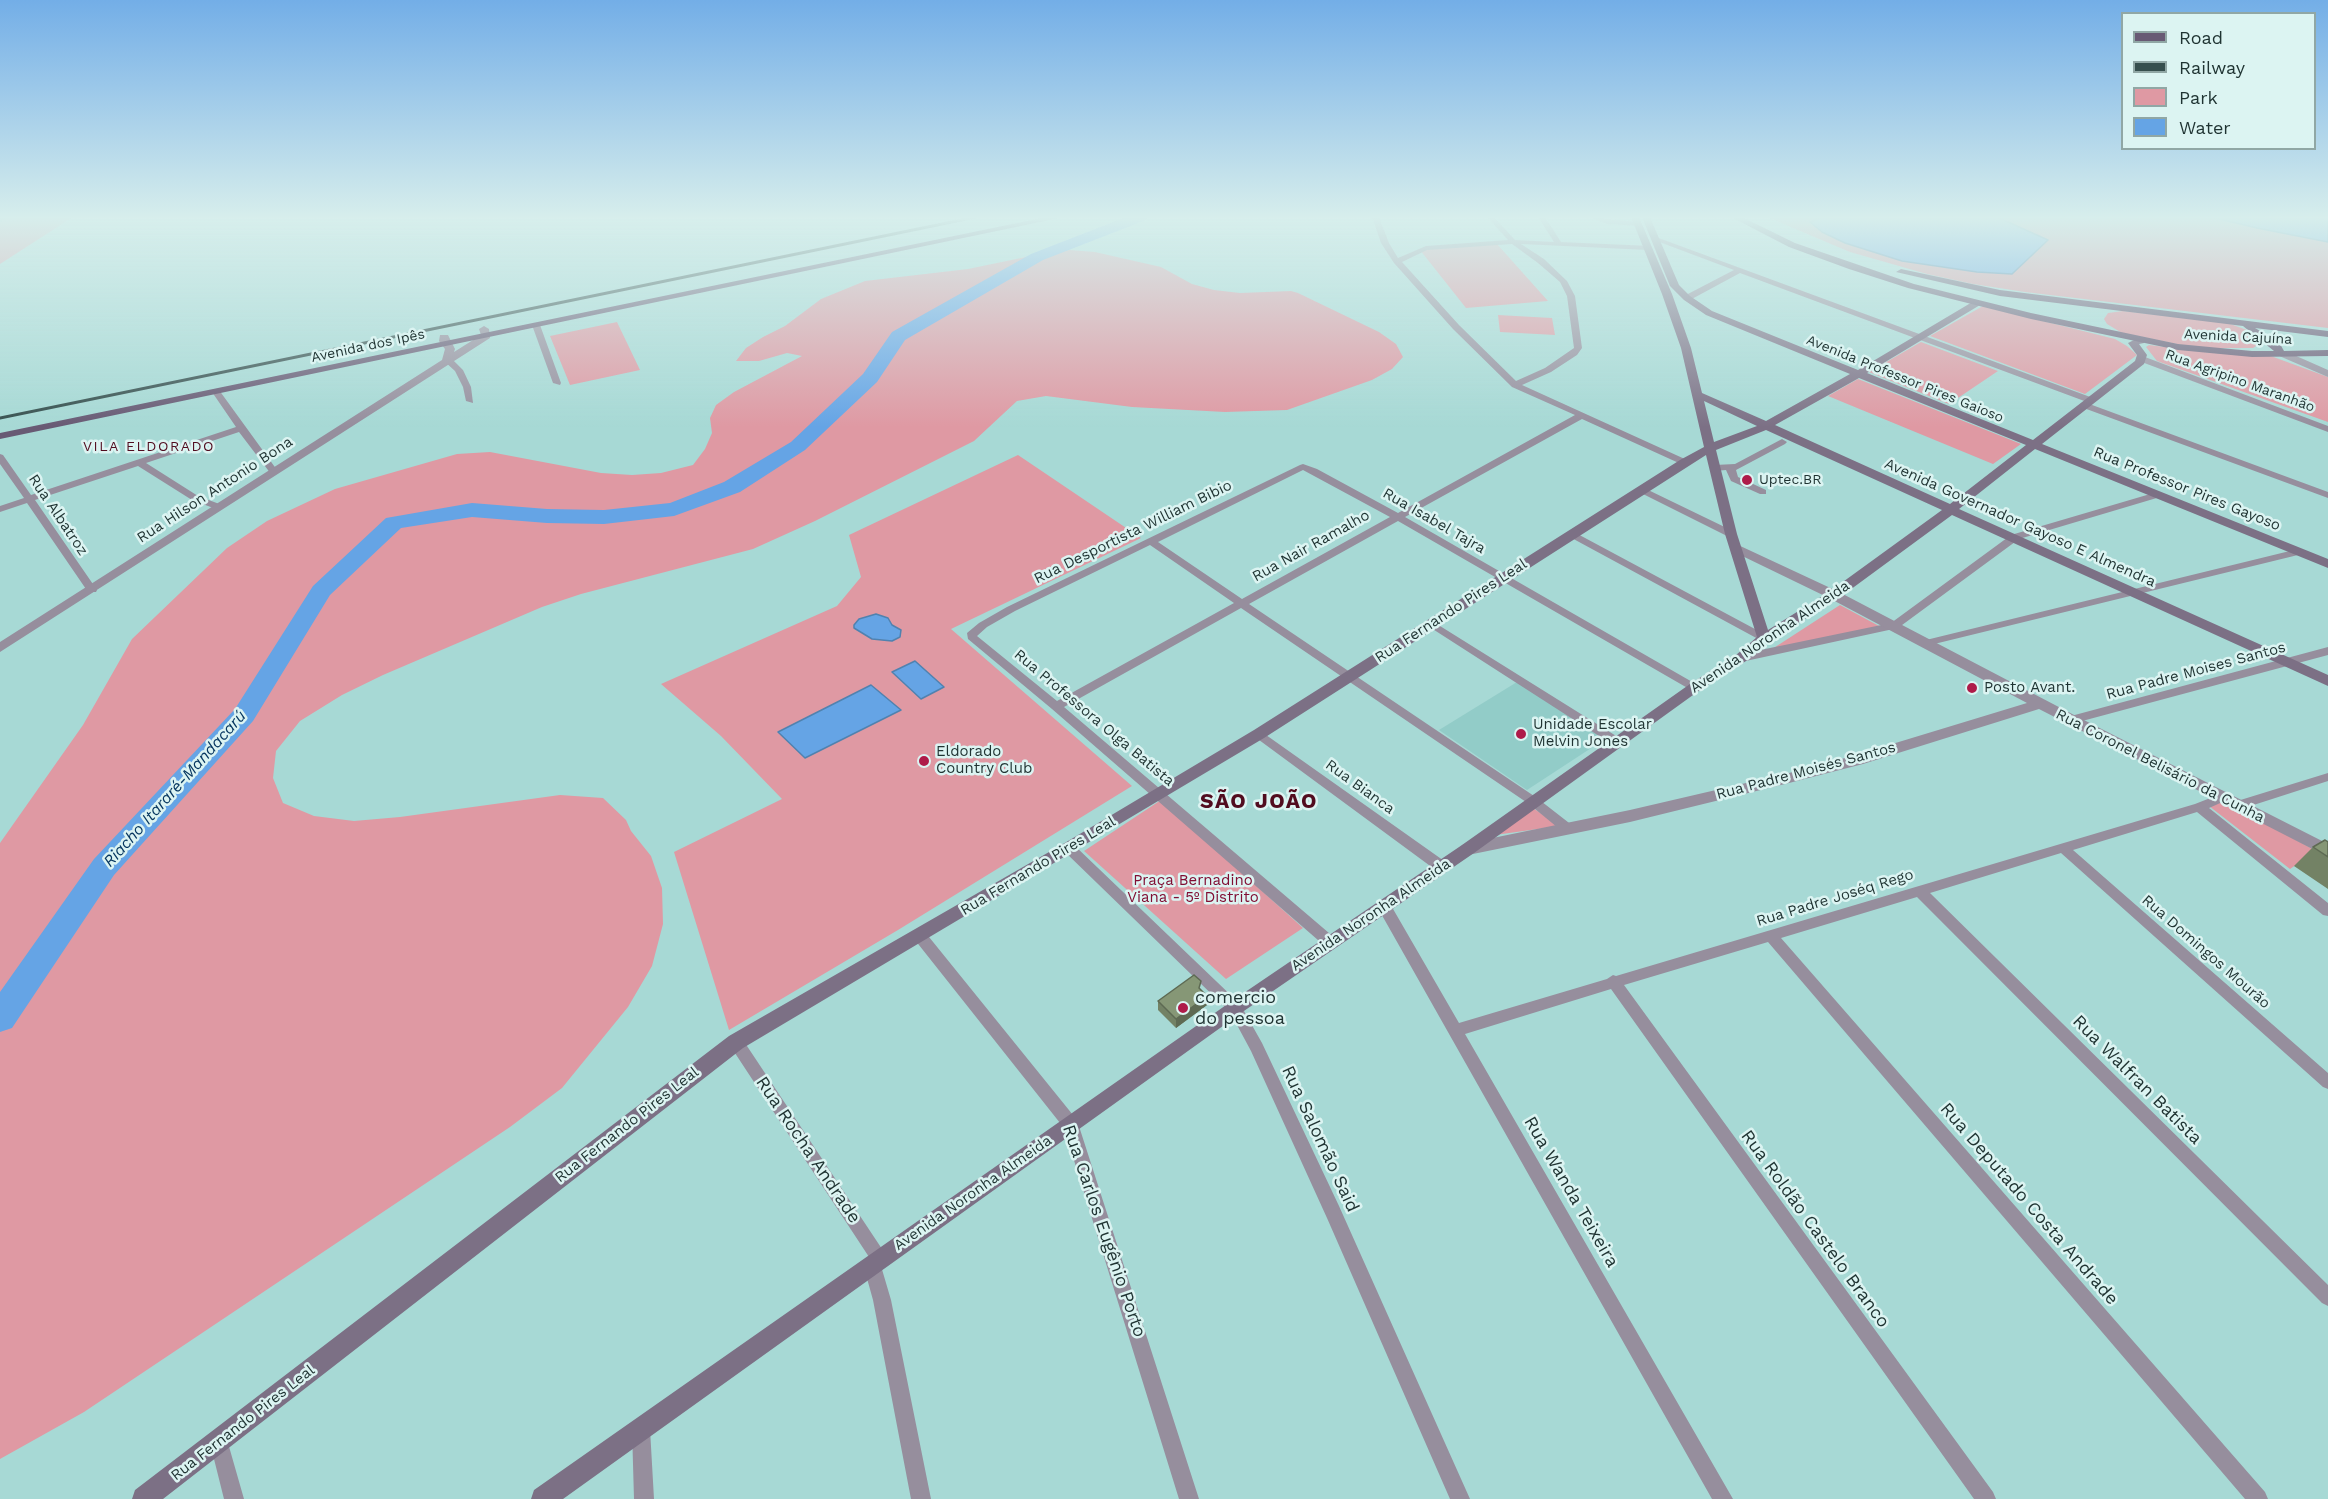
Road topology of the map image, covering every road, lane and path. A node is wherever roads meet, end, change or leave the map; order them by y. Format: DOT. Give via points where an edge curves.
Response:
graph roads {
  1 [pos="703,287"];
  2 [pos="711,287"];
  3 [pos="1420,287"];
  4 [pos="1566,287"];
  5 [pos="1664,287"];
  6 [pos="1676,287"];
  7 [pos="1708,287"];
  8 [pos="1785,287"];
  9 [pos="1916,287"];
  10 [pos="1970,287"];
  11 [pos="1687,298"];
  12 [pos="1977,303"];
  13 [pos="2113,308"];
  14 [pos="2232,322"];
  15 [pos="536,325"];
  16 [pos="485,332"];
  17 [pos="2328,334"];
  18 [pos="2120,335"];
  19 [pos="1921,338"];
  20 [pos="445,340"];
  21 [pos="2140,341"];
  22 [pos="2328,352"];
  23 [pos="2281,353"];
  24 [pos="447,359"];
  25 [pos="2142,359"];
  26 [pos="2328,374"];
  27 [pos="1857,375"];
  28 [pos="557,383"];
  29 [pos="1515,385"];
  30 [pos="216,392"];
  31 [pos="1699,395"];
  32 [pos="470,401"];
  33 [pos="2087,403"];
  34 [pos="1582,415"];
  35 [pos="1766,426"];
  36 [pos="241,428"];
  37 [pos="0,429"];
  38 [pos="2328,429"];
  39 [pos="0,436"];
  40 [pos="1782,442"];
  41 [pos="2034,445"];
  42 [pos="1710,448"];
  43 [pos="0,457"];
  44 [pos="138,462"];
  45 [pos="1684,462"];
  46 [pos="1715,468"];
  47 [pos="1730,468"];
  48 [pos="1314,471"];
  49 [pos="274,472"];
  50 [pos="1642,490"];
  51 [pos="1763,492"];
  52 [pos="2157,495"];
  53 [pos="2328,495"];
  54 [pos="29,499"];
  55 [pos="219,507"];
  56 [pos="0,509"];
  57 [pos="1950,510"];
  58 [pos="1397,517"];
  59 [pos="1572,534"];
  60 [pos="1731,534"];
  61 [pos="2015,537"];
  62 [pos="1150,541"];
  63 [pos="1736,548"];
  64 [pos="2298,552"];
  65 [pos="2328,564"];
  66 [pos="1502,578"];
  67 [pos="92,590"];
  68 [pos="2135,592"];
  69 [pos="1834,595"];
  70 [pos="1240,602"];
  71 [pos="1432,624"];
  72 [pos="1894,626"];
  73 [pos="972,637"];
  74 [pos="1764,638"];
  75 [pos="1926,643"];
  76 [pos="0,648"];
  77 [pos="2328,651"];
  78 [pos="1741,658"];
  79 [pos="2287,662"];
  80 [pos="1350,676"];
  81 [pos="2328,681"];
  82 [pos="1695,687"];
  83 [pos="2040,704"];
  84 [pos="1056,706"];
  85 [pos="2071,720"];
  86 [pos="1259,734"];
  87 [pos="1617,742"];
  88 [pos="2328,777"];
  89 [pos="1158,795"];
  90 [pos="2223,797"];
  91 [pos="1533,801"];
  92 [pos="2238,805"];
  93 [pos="2199,807"];
  94 [pos="1568,829"];
  95 [pos="2062,847"];
  96 [pos="1069,848"];
  97 [pos="1468,849"];
  98 [pos="2328,851"];
  99 [pos="1442,867"];
  100 [pos="1919,890"];
  101 [pos="1384,906"];
  102 [pos="2328,911"];
  103 [pos="1770,935"];
  104 [pos="920,936"];
  105 [pos="1331,943"];
  106 [pos="1613,981"];
  107 [pos="1235,1008"];
  108 [pos="1456,1030"];
  109 [pos="736,1042"];
  110 [pos="2328,1082"];
  111 [pos="1071,1125"];
  112 [pos="876,1261"];
  113 [pos="2328,1297"];
  114 [pos="642,1429"];
  115 [pos="219,1443"];
  116 [pos="144,1499"];
  117 [pos="234,1499"];
  118 [pos="543,1499"];
  119 [pos="644,1499"];
  120 [pos="921,1499"];
  121 [pos="1189,1499"];
  122 [pos="1460,1499"];
  123 [pos="1723,1499"];
  124 [pos="1986,1499"];
  125 [pos="2258,1499"];
  1 -- 16 [label="main road, Avenida dos Ipês"];
  2 -- 15 [label="main road, Avenida dos Ipês"];
  3 -- 29 [label="street"];
  4 -- 29 [label="street" via="1579,341 1574,353"];
  5 -- 31 [label="main road"];
  6 -- 11 [label="main road, Avenida Professor Pires Gaioso"];
  7 -- 11 [label="street"];
  8 -- 19 [label="street"];
  9 -- 12 [label="main road, Avenida Cajuína"];
  10 -- 13 [label="main road, Avenida Cajuína"];
  11 -- 27 [label="main road, Avenida Professor Pires Gaioso" via="1729,322"];
  12 -- 18 [label="main road, Avenida Cajuína"];
  12 -- 19 [label="main road, Rua Fernando Pires Leal"];
  13 -- 14 [label="main road, Avenida Cajuína"];
  13 -- 18 [label="main road" via="2099,318 2102,325"];
  14 -- 17 [label="main road, Avenida Cajuína"];
  14 -- 23 [label="main road" via="2263,336"];
  15 -- 16 [label="main road, Avenida dos Ipês"];
  15 -- 28 [label="street"];
  16 -- 20 [label="main road, Avenida dos Ipês"];
  16 -- 24 [label="street, Rua Hilson Antonio Bona"];
  18 -- 21 [label="main road, Avenida Cajuína"];
  19 -- 27 [label="main road, Rua Fernando Pires Leal"];
  19 -- 33 [label="street"];
  20 -- 24 [label="street" via="450,349"];
  20 -- 30 [label="main road, Avenida dos Ipês"];
  20 -- 37 [label="main road, Avenida dos Ipês"];
  21 -- 23 [label="main road, Avenida Cajuína" via="2218,352"];
  21 -- 25 [label="main road" via="2133,343"];
  22 -- 23 [label="main road, Avenida Cajuína"];
  23 -- 26 [label="street"];
  24 -- 32 [label="street" via="459,370"];
  24 -- 49 [label="street, Rua Hilson Antonio Bona"];
  25 -- 33 [label="main road, Avenida Noronha Almeida"];
  25 -- 38 [label="street, Rua Agripino Maranhão"];
  27 -- 35 [label="main road, Rua Fernando Pires Leal"];
  27 -- 41 [label="main road, Avenida Professor Pires Gaioso"];
  29 -- 34 [label="street"];
  30 -- 36 [label="street"];
  30 -- 39 [label="main road, Avenida dos Ipês"];
  31 -- 35 [label="main road, Avenida Governador Gayoso E Almendra"];
  31 -- 42 [label="main road"];
  33 -- 41 [label="main road, Avenida Noronha Almeida"];
  33 -- 53 [label="street"];
  34 -- 45 [label="street"];
  34 -- 58 [label="street, Rua Nair Ramalho"];
  35 -- 42 [label="main road, Rua Fernando Pires Leal"];
  35 -- 57 [label="main road, Avenida Governador Gayoso E Almendra"];
  36 -- 44 [label="street"];
  36 -- 49 [label="street"];
  40 -- 47 [label="street"];
  41 -- 52 [label="main road, Rua Professor Pires Gayoso"];
  41 -- 57 [label="main road, Avenida Noronha Almeida"];
  42 -- 45 [label="main road, Rua Fernando Pires Leal"];
  42 -- 46 [label="main road"];
  43 -- 54 [label="street, Rua Albatroz"];
  44 -- 54 [label="street"];
  44 -- 55 [label="street" via="195,498"];
  45 -- 50 [label="main road, Rua Fernando Pires Leal"];
  46 -- 47 [label="street"];
  46 -- 60 [label="main road"];
  47 -- 51 [label="street" via="1734,478"];
  48 -- 58 [label="street, Rua Isabel Tajra"];
  48 -- 62 [label="street, Rua Desportista William Bibio" via="1299,468"];
  49 -- 55 [label="street, Rua Hilson Antonio Bona"];
  50 -- 59 [label="main road, Rua Fernando Pires Leal"];
  50 -- 60 [label="street"];
  52 -- 61 [label="street"];
  52 -- 64 [label="main road, Rua Professor Pires Gayoso"];
  54 -- 56 [label="street"];
  54 -- 67 [label="street, Rua Albatroz"];
  55 -- 67 [label="street, Rua Hilson Antonio Bona"];
  57 -- 61 [label="main road, Avenida Governador Gayoso E Almendra"];
  57 -- 69 [label="main road, Avenida Noronha Almeida"];
  58 -- 66 [label="street, Rua Isabel Tajra"];
  58 -- 70 [label="street, Rua Nair Ramalho"];
  59 -- 66 [label="main road, Rua Fernando Pires Leal"];
  59 -- 74 [label="street"];
  60 -- 63 [label="main road"];
  61 -- 68 [label="main road, Avenida Governador Gayoso E Almendra"];
  61 -- 72 [label="street"];
  62 -- 70 [label="street"];
  62 -- 73 [label="street, Rua Desportista William Bibio" via="983,624"];
  63 -- 69 [label="street, Rua Coronel Belisário da Cunha"];
  63 -- 74 [label="main road"];
  64 -- 65 [label="main road, Rua Professor Pires Gayoso"];
  64 -- 68 [label="street"];
  66 -- 71 [label="main road, Rua Fernando Pires Leal"];
  66 -- 82 [label="street, Rua Isabel Tajra"];
  67 -- 76 [label="street, Rua Hilson Antonio Bona"];
  68 -- 75 [label="street"];
  68 -- 79 [label="main road, Avenida Governador Gayoso E Almendra"];
  69 -- 72 [label="street, Rua Coronel Belisário da Cunha"];
  69 -- 74 [label="main road, Avenida Noronha Almeida"];
  70 -- 80 [label="street"];
  70 -- 84 [label="street, Rua Nair Ramalho"];
  71 -- 80 [label="main road, Rua Fernando Pires Leal"];
  71 -- 87 [label="street"];
  72 -- 75 [label="street, Rua Coronel Belisário da Cunha"];
  72 -- 78 [label="street"];
  73 -- 84 [label="street, Rua Professora Olga Batista"];
  74 -- 78 [label="main road, Avenida Noronha Almeida"];
  75 -- 83 [label="street, Rua Coronel Belisário da Cunha"];
  77 -- 79 [label="street, Rua Padre Moises Santos"];
  78 -- 82 [label="main road, Avenida Noronha Almeida"];
  79 -- 81 [label="main road, Avenida Governador Gayoso E Almendra"];
  79 -- 85 [label="street, Rua Padre Moises Santos"];
  80 -- 86 [label="main road, Rua Fernando Pires Leal"];
  80 -- 91 [label="street"];
  82 -- 87 [label="main road, Avenida Noronha Almeida"];
  83 -- 85 [label="street, Rua Coronel Belisário da Cunha"];
  83 -- 94 [label="street, Rua Padre Moisés Santos" via="1858,760"];
  84 -- 89 [label="street, Rua Professora Olga Batista"];
  85 -- 90 [label="street, Rua Coronel Belisário da Cunha"];
  86 -- 89 [label="main road, Rua Fernando Pires Leal"];
  86 -- 99 [label="street, Rua Bianca"];
  87 -- 91 [label="main road, Avenida Noronha Almeida"];
  88 -- 92 [label="street"];
  89 -- 96 [label="main road, Rua Fernando Pires Leal"];
  89 -- 105 [label="street, Rua Professora Olga Batista"];
  90 -- 92 [label="street, Rua Coronel Belisário da Cunha"];
  90 -- 93 [label="street, Rua Padre Joséq Rego"];
  91 -- 94 [label="street"];
  91 -- 97 [label="main road, Avenida Noronha Almeida"];
  92 -- 98 [label="street, Rua Coronel Belisário da Cunha"];
  93 -- 95 [label="street, Rua Padre Joséq Rego"];
  93 -- 102 [label="street"];
  94 -- 97 [label="street, Rua Padre Moisés Santos"];
  95 -- 100 [label="street, Rua Padre Joséq Rego"];
  95 -- 110 [label="street, Rua Domingos Mourão"];
  96 -- 104 [label="main road, Rua Fernando Pires Leal"];
  96 -- 107 [label="street, Rua Salomão Said"];
  97 -- 99 [label="main road, Avenida Noronha Almeida"];
  99 -- 101 [label="main road, Avenida Noronha Almeida"];
  100 -- 103 [label="street, Rua Padre Joséq Rego"];
  100 -- 113 [label="street, Rua Walfran Batista"];
  101 -- 105 [label="main road, Avenida Noronha Almeida"];
  101 -- 108 [label="street, Rua Wanda Teixeira"];
  103 -- 106 [label="street, Rua Padre Joséq Rego"];
  103 -- 125 [label="street, Rua Deputado Costa Andrade"];
  104 -- 109 [label="main road, Rua Fernando Pires Leal"];
  104 -- 111 [label="street, Rua Carlos Eugênio Porto"];
  105 -- 107 [label="main road, Avenida Noronha Almeida"];
  106 -- 108 [label="street, Rua Padre Joséq Rego"];
  106 -- 124 [label="street, Rua Roldão Castelo Branco"];
  107 -- 111 [label="main road, Avenida Noronha Almeida"];
  107 -- 122 [label="street, Rua Salomão Said" via="1328,1201"];
  108 -- 123 [label="street, Rua Wanda Teixeira"];
  109 -- 112 [label="street, Rua Rocha Andrade"];
  109 -- 115 [label="main road, Rua Fernando Pires Leal"];
  111 -- 112 [label="main road, Avenida Noronha Almeida"];
  111 -- 121 [label="street, Rua Carlos Eugênio Porto"];
  112 -- 114 [label="main road, Avenida Noronha Almeida"];
  112 -- 120 [label="street, Rua Rocha Andrade"];
  114 -- 118 [label="main road, Avenida Noronha Almeida"];
  114 -- 119 [label="street"];
  115 -- 116 [label="main road, Rua Fernando Pires Leal"];
  115 -- 117 [label="street"];
}
